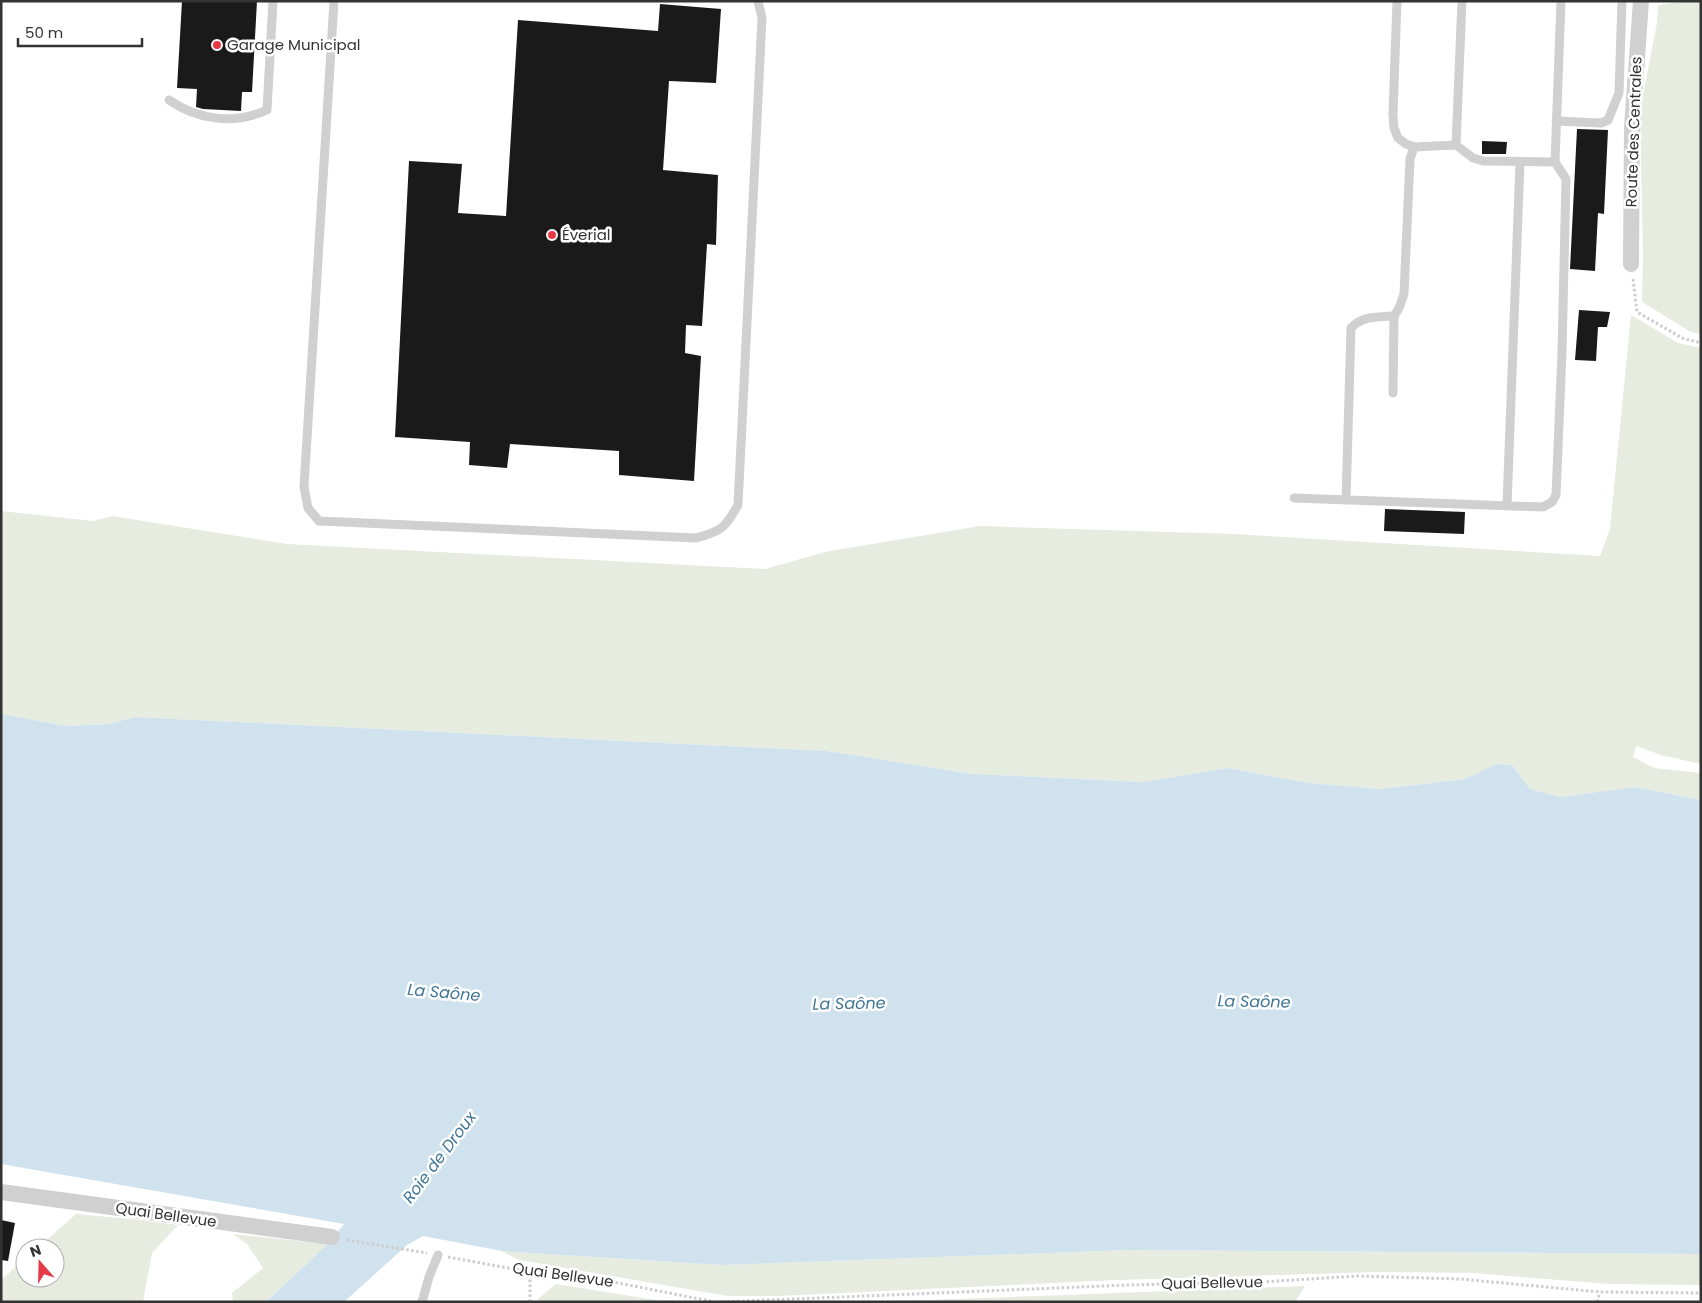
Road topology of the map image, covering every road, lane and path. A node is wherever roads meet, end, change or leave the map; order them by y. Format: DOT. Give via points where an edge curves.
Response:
graph roads {
  1 [pos="273,1"];
  2 [pos="334,1"];
  3 [pos="758,1"];
  4 [pos="1396,1"];
  5 [pos="1462,1"];
  6 [pos="1561,1"];
  7 [pos="1622,1"];
  8 [pos="1641,1"];
  9 [pos="169,100"];
  10 [pos="1556,121"];
  11 [pos="1456,145"];
  12 [pos="1414,146"];
  13 [pos="1520,162"];
  14 [pos="1555,162"];
  15 [pos="1630,264"];
  16 [pos="1394,316"];
  17 [pos="1701,342"];
  18 [pos="1393,393"];
  19 [pos="1294,498"];
  20 [pos="1346,500"];
  21 [pos="1507,506"];
  22 [pos="1,1192"];
  23 [pos="332,1237"];
  24 [pos="438,1255"];
  25 [pos="530,1272"];
  26 [pos="1600,1292"];
  27 [pos="1701,1293"];
  28 [pos="422,1302"];
  29 [pos="530,1302"];
  30 [pos="715,1302"];
  31 [pos="722,1302"];
  32 [pos="1597,1302"];
  1 -- 9 [label="lane" via="267,110 242,118 210,117 194,114"];
  2 -- 3 [label="lane" via="304,486 308,508 319,521 696,538 714,533 728,524 738,505 762,18"];
  4 -- 12 [label="lane" via="1394,128 1398,138"];
  5 -- 11 [label="lane"];
  6 -- 10 [label="lane"];
  7 -- 10 [label="lane" via="1619,93 1608,120 1601,123"];
  8 -- 15 [label="street, Route des Centrales" via="1632,128"];
  10 -- 14 [label="lane"];
  11 -- 12 [label="lane"];
  11 -- 13 [label="lane" via="1482,161"];
  12 -- 16 [label="lane" via="1410,159 1404,294"];
  13 -- 14 [label="lane"];
  13 -- 21 [label="lane"];
  14 -- 21 [label="lane" via="1566,179 1556,495 1543,507"];
  15 -- 17 [label="path" via="1637,312 1682,338"];
  16 -- 18 [label="lane"];
  16 -- 20 [label="lane" via="1358,321 1351,328"];
  19 -- 20 [label="lane"];
  20 -- 21 [label="lane"];
  22 -- 23 [label="street, Quai Bellevue"];
  23 -- 24 [label="path, Quai Bellevue"];
  24 -- 25 [label="path, Quai Bellevue"];
  24 -- 28 [label="lane"];
  25 -- 29 [label="path"];
  25 -- 30 [label="path, Quai Bellevue" via="557,1271"];
  26 -- 27 [label="path, Quai Bellevue"];
  26 -- 31 [label="path, Quai Bellevue" via="1460,1279 1358,1276"];
  26 -- 32 [label="path"];
}
